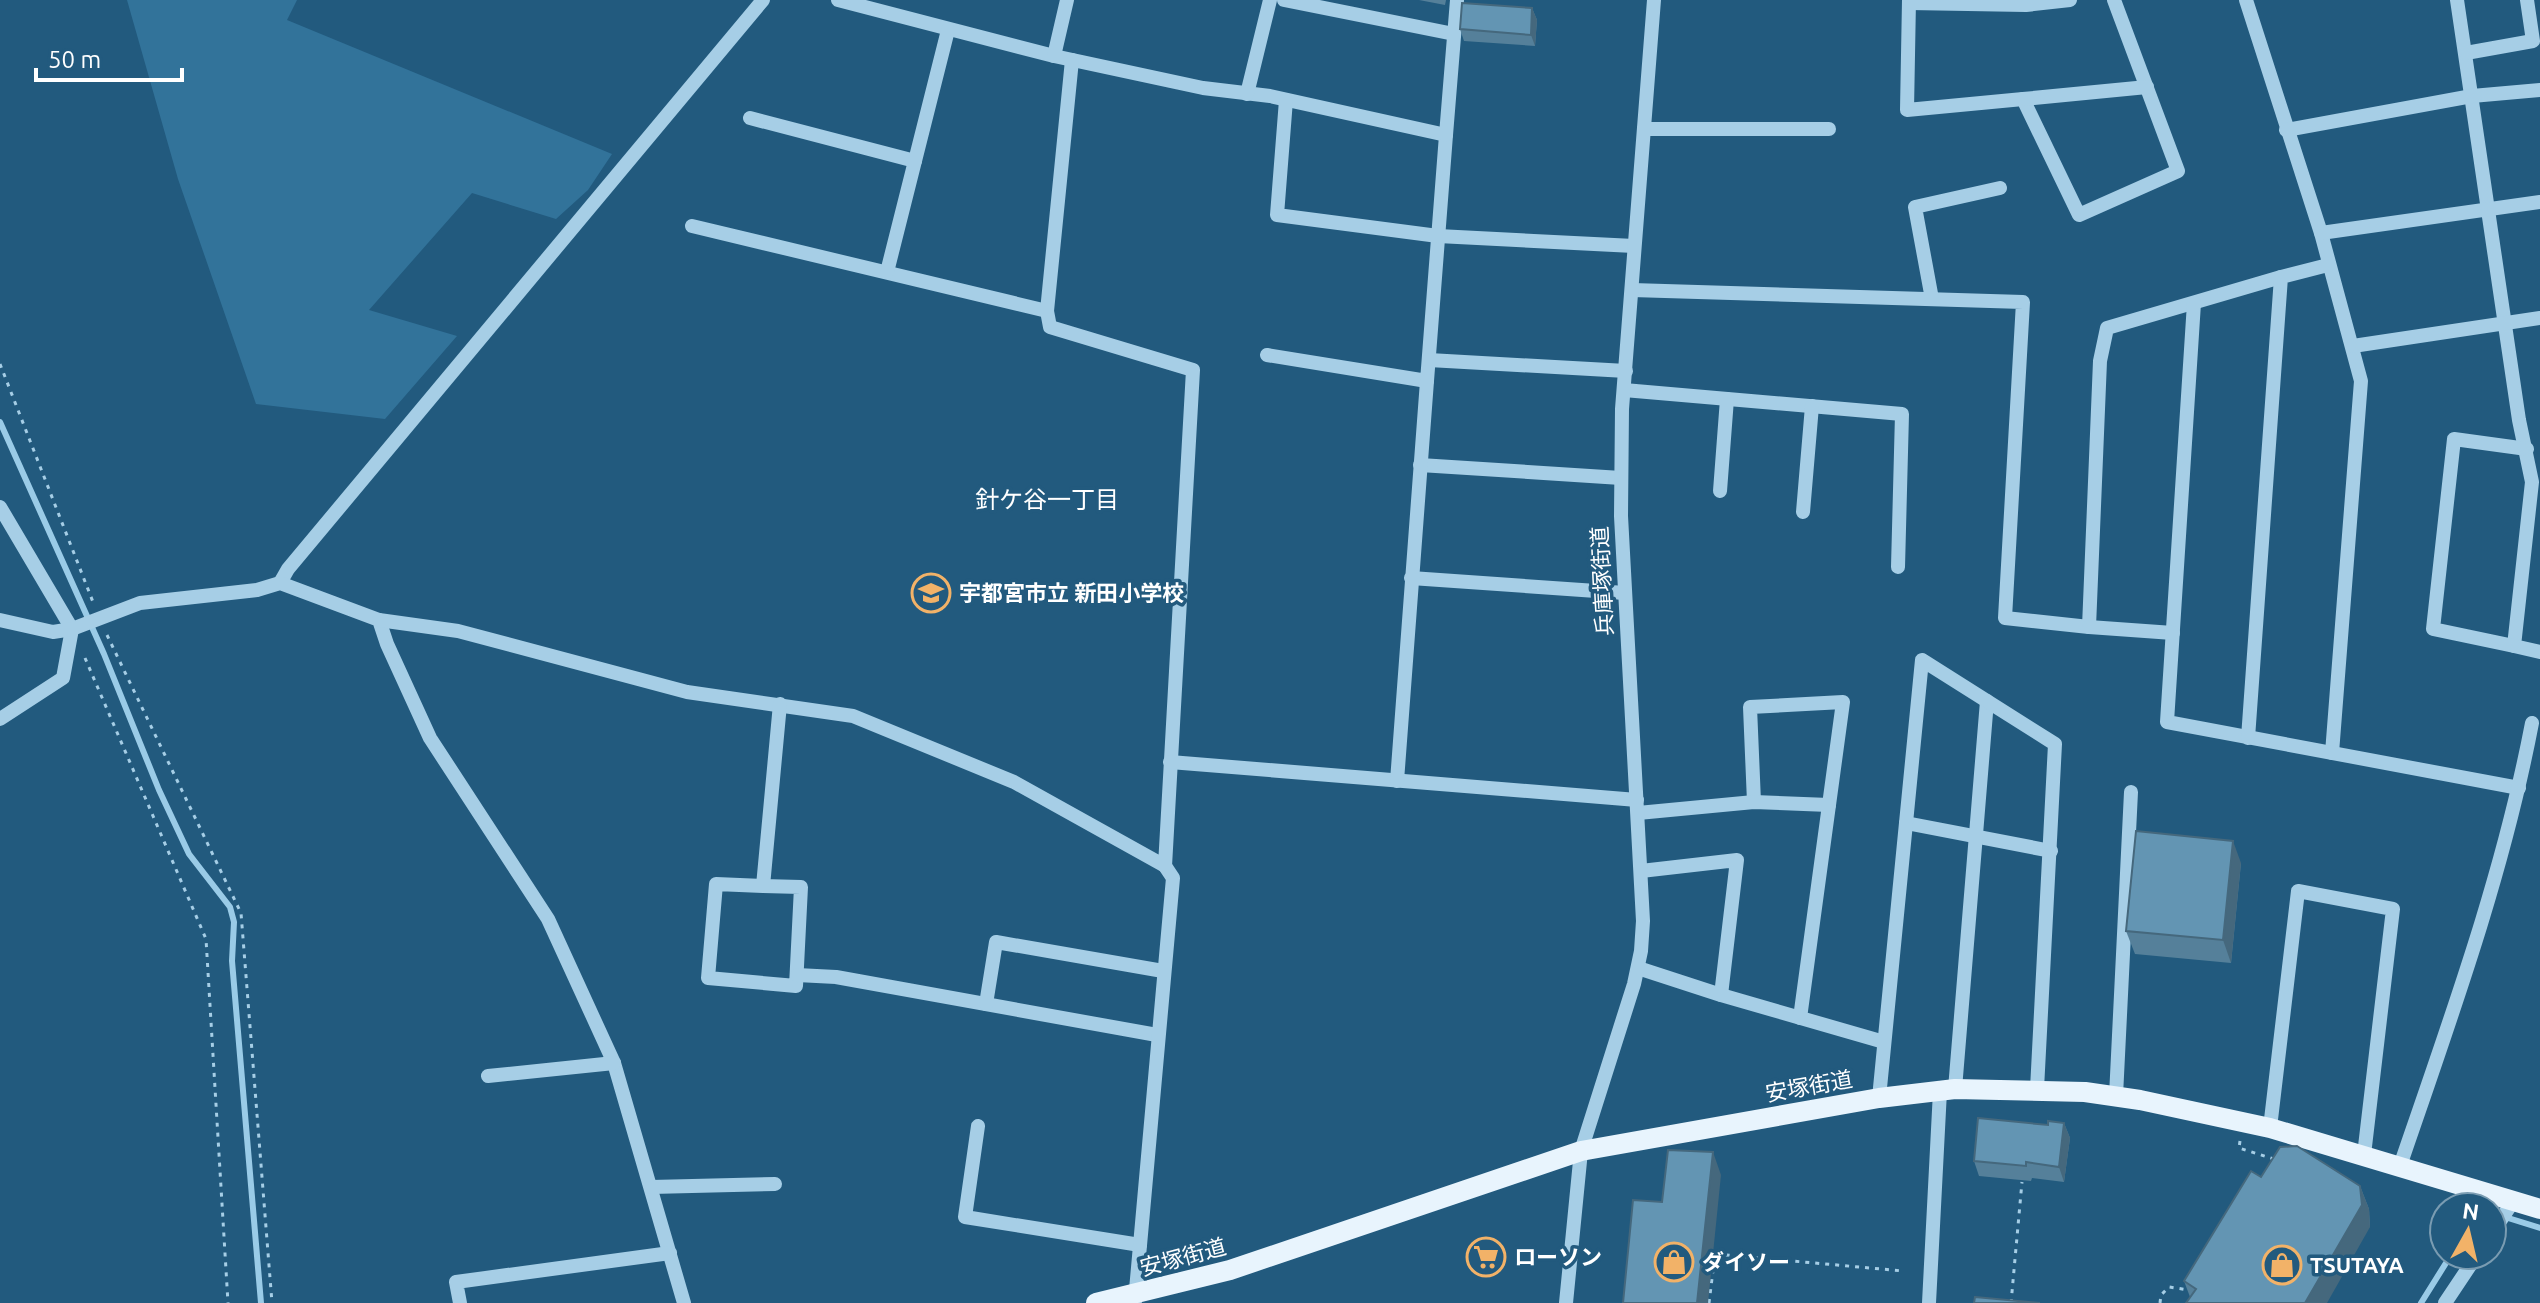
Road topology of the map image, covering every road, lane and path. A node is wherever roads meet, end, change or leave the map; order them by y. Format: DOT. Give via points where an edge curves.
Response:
graph roads {
  1 [pos="763,0"];
  2 [pos="838,0"];
  3 [pos="1067,0"];
  4 [pos="1270,0"];
  5 [pos="1284,0"];
  6 [pos="1457,0"];
  7 [pos="1654,0"];
  8 [pos="2070,0"];
  9 [pos="2114,0"];
  10 [pos="2246,0"];
  11 [pos="2457,0"];
  12 [pos="2527,0"];
  13 [pos="1909,2"];
  14 [pos="948,30"];
  15 [pos="1454,34"];
  16 [pos="2466,53"];
  17 [pos="1054,56"];
  18 [pos="1072,60"];
  19 [pos="2147,87"];
  20 [pos="2540,90"];
  21 [pos="1247,94"];
  22 [pos="2472,96"];
  23 [pos="2023,99"];
  24 [pos="1286,100"];
  25 [pos="750,118"];
  26 [pos="1644,129"];
  27 [pos="1829,129"];
  28 [pos="2286,130"];
  29 [pos="1446,135"];
  30 [pos="915,161"];
  31 [pos="2000,188"];
  32 [pos="2540,202"];
  33 [pos="2489,210"];
  34 [pos="692,226"];
  35 [pos="2321,233"];
  36 [pos="1438,236"];
  37 [pos="1634,246"];
  38 [pos="2328,265"];
  39 [pos="887,272"];
  40 [pos="2281,277"];
  41 [pos="1632,290"];
  42 [pos="1932,299"];
  43 [pos="2194,303"];
  44 [pos="1047,311"];
  45 [pos="2540,318"];
  46 [pos="2504,323"];
  47 [pos="2353,346"];
  48 [pos="1267,355"];
  49 [pos="1429,360"];
  50 [pos="0,364"];
  51 [pos="1626,371"];
  52 [pos="1427,381"];
  53 [pos="1624,390"];
  54 [pos="1727,399"];
  55 [pos="1812,406"];
  56 [pos="2527,449"];
  57 [pos="1420,465"];
  58 [pos="1621,478"];
  59 [pos="1720,491"];
  60 [pos="0,507"];
  61 [pos="1803,512"];
  62 [pos="1898,567"];
  63 [pos="1411,578"];
  64 [pos="280,583"];
  65 [pos="1625,593"];
  66 [pos="99,619"];
  67 [pos="0,620"];
  68 [pos="379,620"];
  69 [pos="2089,627"];
  70 [pos="72,629"];
  71 [pos="2173,633"];
  72 [pos="2514,646"];
  73 [pos="2540,652"];
  74 [pos="1987,701"];
  75 [pos="780,704"];
  76 [pos="0,719"];
  77 [pos="2532,723"];
  78 [pos="2248,738"];
  79 [pos="2332,753"];
  80 [pos="1170,762"];
  81 [pos="1397,781"];
  82 [pos="2519,788"];
  83 [pos="2131,792"];
  84 [pos="1754,802"];
  85 [pos="1829,805"];
  86 [pos="1638,807"];
  87 [pos="1906,823"];
  88 [pos="1975,836"];
  89 [pos="2051,851"];
  90 [pos="1165,866"];
  91 [pos="1641,871"];
  92 [pos="763,886"];
  93 [pos="1638,968"];
  94 [pos="1163,971"];
  95 [pos="797,975"];
  96 [pos="1721,995"];
  97 [pos="986,1004"];
  98 [pos="1800,1018"];
  99 [pos="1157,1035"];
  100 [pos="1884,1042"];
  101 [pos="614,1063"];
  102 [pos="488,1076"];
  103 [pos="2037,1089"];
  104 [pos="1948,1090"];
  105 [pos="2116,1096"];
  106 [pos="1879,1098"];
  107 [pos="978,1126"];
  108 [pos="2270,1128"];
  109 [pos="2241,1137"];
  110 [pos="1581,1151"];
  111 [pos="2364,1155"];
  112 [pos="2280,1161"];
  113 [pos="2400,1166"];
  114 [pos="2022,1182"];
  115 [pos="775,1184"];
  116 [pos="651,1187"];
  117 [pos="2514,1200"];
  118 [pos="2508,1209"];
  119 [pos="2540,1209"];
  120 [pos="1140,1245"];
  121 [pos="670,1253"];
  122 [pos="1903,1271"];
  123 [pos="2466,1271"];
  124 [pos="2195,1291"];
  125 [pos="1135,1298"];
  126 [pos="228,1303"];
  127 [pos="272,1303"];
  128 [pos="460,1303"];
  129 [pos="684,1303"];
  130 [pos="1096,1303"];
  131 [pos="1566,1303"];
  132 [pos="1709,1303"];
  133 [pos="1929,1303"];
  134 [pos="2011,1303"];
  135 [pos="2160,1303"];
  136 [pos="2445,1303"];
  1 -- 64 [label="street"];
  2 -- 14 [label="street"];
  3 -- 17 [label="street"];
  4 -- 21 [label="street"];
  5 -- 15 [label="street"];
  6 -- 15 [label="street"];
  7 -- 26 [label="street, 兵庫塚街道"];
  8 -- 13 [label="street" via="2026,5"];
  9 -- 19 [label="street"];
  10 -- 28 [label="street"];
  11 -- 16 [label="street"];
  12 -- 16 [label="street" via="2533,41"];
  13 -- 23 [label="street" via="1907,110"];
  14 -- 17 [label="street"];
  14 -- 30 [label="street"];
  15 -- 29 [label="street"];
  16 -- 22 [label="street"];
  17 -- 18 [label="street"];
  18 -- 21 [label="street"];
  18 -- 44 [label="street"];
  19 -- 23 [label="street"];
  19 -- 23 [label="street" via="2178,171 2079,215"];
  20 -- 22 [label="street"];
  21 -- 24 [label="street"];
  22 -- 28 [label="street"];
  22 -- 33 [label="street"];
  24 -- 29 [label="street"];
  24 -- 36 [label="street" via="1277,215"];
  25 -- 30 [label="street"];
  26 -- 27 [label="street"];
  26 -- 37 [label="street, 兵庫塚街道"];
  28 -- 35 [label="street"];
  29 -- 36 [label="street"];
  30 -- 39 [label="street"];
  31 -- 42 [label="street" via="1915,207"];
  32 -- 33 [label="street"];
  33 -- 35 [label="street"];
  33 -- 46 [label="street"];
  34 -- 39 [label="street"];
  35 -- 38 [label="street"];
  36 -- 37 [label="street"];
  36 -- 49 [label="street"];
  37 -- 41 [label="street, 兵庫塚街道"];
  38 -- 40 [label="street"];
  38 -- 47 [label="street"];
  39 -- 44 [label="street"];
  40 -- 43 [label="street"];
  40 -- 78 [label="street"];
  41 -- 42 [label="street"];
  41 -- 51 [label="street, 兵庫塚街道"];
  42 -- 69 [label="street" via="2023,302 2005,618"];
  43 -- 69 [label="street" via="2107,328 2100,361"];
  43 -- 71 [label="street"];
  44 -- 80 [label="street" via="1050,327 1193,370"];
  45 -- 46 [label="street"];
  46 -- 47 [label="street"];
  46 -- 56 [label="street"];
  47 -- 79 [label="street" via="2361,381"];
  48 -- 52 [label="street"];
  49 -- 51 [label="street"];
  49 -- 52 [label="street"];
  50 -- 66 [label="path"];
  51 -- 53 [label="street, 兵庫塚街道"];
  52 -- 57 [label="street"];
  53 -- 54 [label="street"];
  53 -- 58 [label="street, 兵庫塚街道"];
  54 -- 55 [label="street"];
  54 -- 59 [label="street"];
  55 -- 61 [label="street"];
  55 -- 62 [label="street" via="1902,414"];
  56 -- 72 [label="street" via="2532,482"];
  56 -- 72 [label="street" via="2454,439 2433,629"];
  57 -- 58 [label="street"];
  57 -- 63 [label="street"];
  58 -- 65 [label="street, 兵庫塚街道"];
  60 -- 70 [label="street"];
  63 -- 65 [label="street"];
  63 -- 81 [label="street"];
  64 -- 66 [label="street" via="140,603"];
  64 -- 68 [label="street"];
  65 -- 86 [label="street, 兵庫塚街道"];
  66 -- 70 [label="street"];
  66 -- 127 [label="path" via="241,913"];
  67 -- 70 [label="street" via="53,632"];
  68 -- 75 [label="street" via="458,631 687,692"];
  68 -- 101 [label="street" via="430,738 548,919"];
  69 -- 71 [label="street"];
  70 -- 76 [label="street" via="63,678"];
  70 -- 126 [label="path" via="206,939"];
  71 -- 78 [label="street" via="2167,722"];
  72 -- 73 [label="street"];
  74 -- 87 [label="street" via="1922,660"];
  74 -- 88 [label="street"];
  74 -- 89 [label="street" via="2055,744"];
  75 -- 90 [label="street" via="853,716 1014,782"];
  75 -- 92 [label="street"];
  77 -- 82 [label="street"];
  78 -- 79 [label="street"];
  79 -- 82 [label="street"];
  80 -- 81 [label="street"];
  80 -- 90 [label="street"];
  81 -- 86 [label="street"];
  82 -- 113 [label="street" via="2485,915"];
  83 -- 105 [label="street"];
  84 -- 85 [label="street"];
  84 -- 85 [label="street" via="1750,707 1843,702"];
  84 -- 86 [label="street"];
  85 -- 98 [label="street"];
  86 -- 91 [label="street, 兵庫塚街道"];
  87 -- 88 [label="street"];
  87 -- 100 [label="street"];
  88 -- 89 [label="street"];
  88 -- 104 [label="street"];
  89 -- 103 [label="street"];
  90 -- 94 [label="street" via="1173,878"];
  91 -- 93 [label="street, 兵庫塚街道"];
  91 -- 96 [label="street" via="1737,860"];
  92 -- 95 [label="street" via="801,887"];
  92 -- 95 [label="street" via="716,884 708,978 796,986"];
  93 -- 96 [label="street"];
  93 -- 110 [label="street, 兵庫塚街道"];
  94 -- 97 [label="street" via="996,942"];
  94 -- 99 [label="street"];
  95 -- 97 [label="street"];
  96 -- 98 [label="street"];
  97 -- 99 [label="street"];
  98 -- 100 [label="street"];
  99 -- 120 [label="street"];
  100 -- 106 [label="street"];
  101 -- 102 [label="street"];
  101 -- 116 [label="street"];
  103 -- 104 [label="main road, 安塚街道"];
  103 -- 105 [label="main road, 安塚街道"];
  104 -- 106 [label="main road, 安塚街道"];
  104 -- 133 [label="street"];
  105 -- 108 [label="main road, 安塚街道"];
  106 -- 110 [label="main road, 安塚街道"];
  107 -- 120 [label="street" via="965,1217"];
  108 -- 111 [label="main road, 安塚街道"];
  108 -- 111 [label="street" via="2298,891 2393,909"];
  109 -- 112 [label="path" via="2239,1148"];
  110 -- 125 [label="main road, 安塚街道" via="1306,1246"];
  110 -- 131 [label="street, 兵庫塚街道"];
  111 -- 113 [label="main road, 安塚街道"];
  113 -- 117 [label="main road, 安塚街道"];
  114 -- 134 [label="path"];
  115 -- 116 [label="street"];
  116 -- 121 [label="street"];
  117 -- 118 [label="street"];
  117 -- 119 [label="main road, 安塚街道"];
  120 -- 125 [label="street"];
  121 -- 128 [label="street" via="456,1282"];
  121 -- 129 [label="street"];
  122 -- 132 [label="path" via="1715,1254"];
  123 -- 136 [label="street"];
  124 -- 135 [label="path" via="2169,1287"];
  125 -- 130 [label="main road, 安塚街道"];
}
